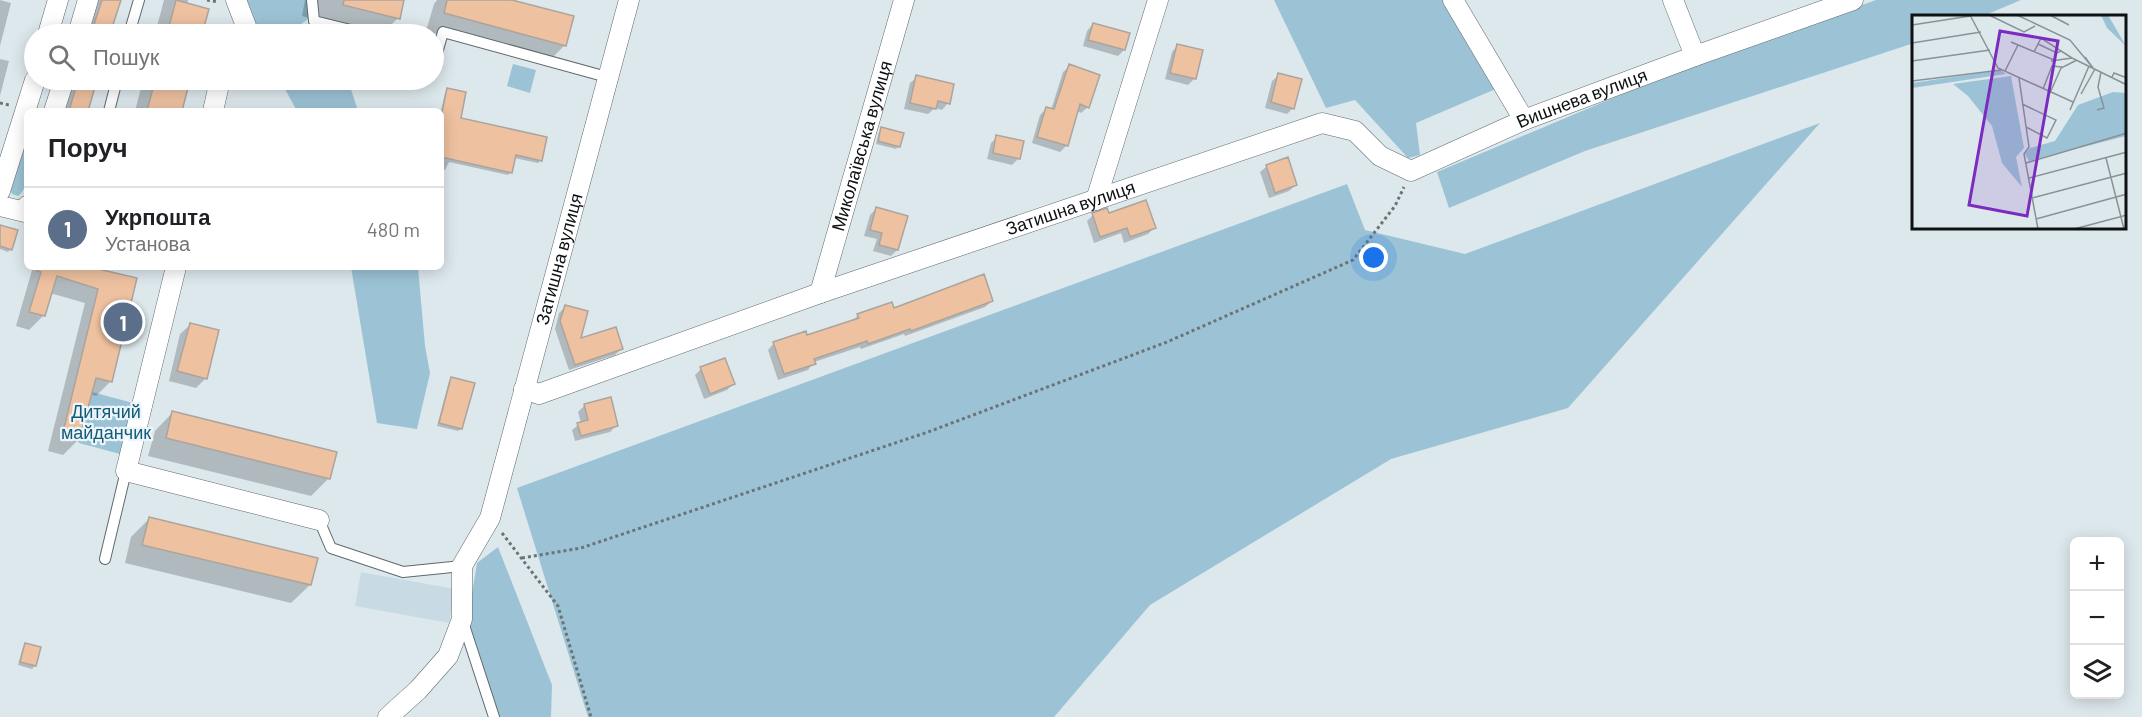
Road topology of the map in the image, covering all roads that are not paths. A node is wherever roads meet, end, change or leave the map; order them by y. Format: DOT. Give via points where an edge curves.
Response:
graph roads {
  1 [pos="58,0"];
  2 [pos="88,0"];
  3 [pos="139,0"];
  4 [pos="312,0"];
  5 [pos="628,0"];
  6 [pos="904,0"];
  7 [pos="1158,0"];
  8 [pos="1453,0"];
  9 [pos="1673,0"];
  10 [pos="1853,0"];
  11 [pos="237,3"];
  12 [pos="51,24"];
  13 [pos="81,24"];
  14 [pos="132,24"];
  15 [pos="233,24"];
  16 [pos="245,24"];
  17 [pos="326,24"];
  18 [pos="444,32"];
  19 [pos="1695,56"];
  20 [pos="607,76"];
  21 [pos="32,90"];
  22 [pos="61,90"];
  23 [pos="114,90"];
  24 [pos="218,90"];
  25 [pos="26,108"];
  26 [pos="55,108"];
  27 [pos="110,108"];
  28 [pos="214,108"];
  29 [pos="24,115"];
  30 [pos="1524,120"];
  31 [pos="1322,123"];
  32 [pos="0,191"];
  33 [pos="1096,200"];
  34 [pos="0,206"];
  35 [pos="24,211"];
  36 [pos="175,270"];
  37 [pos="820,293"];
  38 [pos="525,389"];
  39 [pos="126,471"];
  40 [pos="319,520"];
  41 [pos="105,559"];
  42 [pos="462,566"];
  43 [pos="462,619"];
  44 [pos="388,717"];
  45 [pos="494,717"];
  1 -- 12 [label="street"];
  2 -- 13 [label="street"];
  3 -- 14 [label="lane"];
  4 -- 17 [label="lane" via="314,21"];
  5 -- 20 [label="street, Затишна вулиця"];
  6 -- 37 [label="street, Миколаївська вулиця"];
  7 -- 33 [label="street"];
  8 -- 30 [label="street"];
  9 -- 19 [label="street"];
  10 -- 19 [label="street, Вишнева вулиця"];
  11 -- 15 [label="street"];
  11 -- 16 [label="street"];
  18 -- 20 [label="lane"];
  19 -- 30 [label="street, Вишнева вулиця"];
  20 -- 38 [label="street, Затишна вулиця"];
  21 -- 25 [label="street"];
  22 -- 26 [label="street"];
  23 -- 27 [label="lane"];
  24 -- 28 [label="street"];
  29 -- 32 [label="street"];
  30 -- 31 [label="street, Вишнева вулиця" via="1411,171 1380,156 1355,131"];
  31 -- 33 [label="street, Затишна вулиця"];
  33 -- 37 [label="street, Затишна вулиця"];
  34 -- 35 [label="street"];
  36 -- 39 [label="street"];
  37 -- 38 [label="street, Затишна вулиця" via="539,394"];
  38 -- 42 [label="street, Затишна вулиця" via="490,518"];
  39 -- 40 [label="street"];
  39 -- 41 [label="lane"];
  40 -- 42 [label="lane" via="331,548 403,572"];
  42 -- 43 [label="street"];
  43 -- 44 [label="street" via="448,656"];
  43 -- 45 [label="lane"];
}
